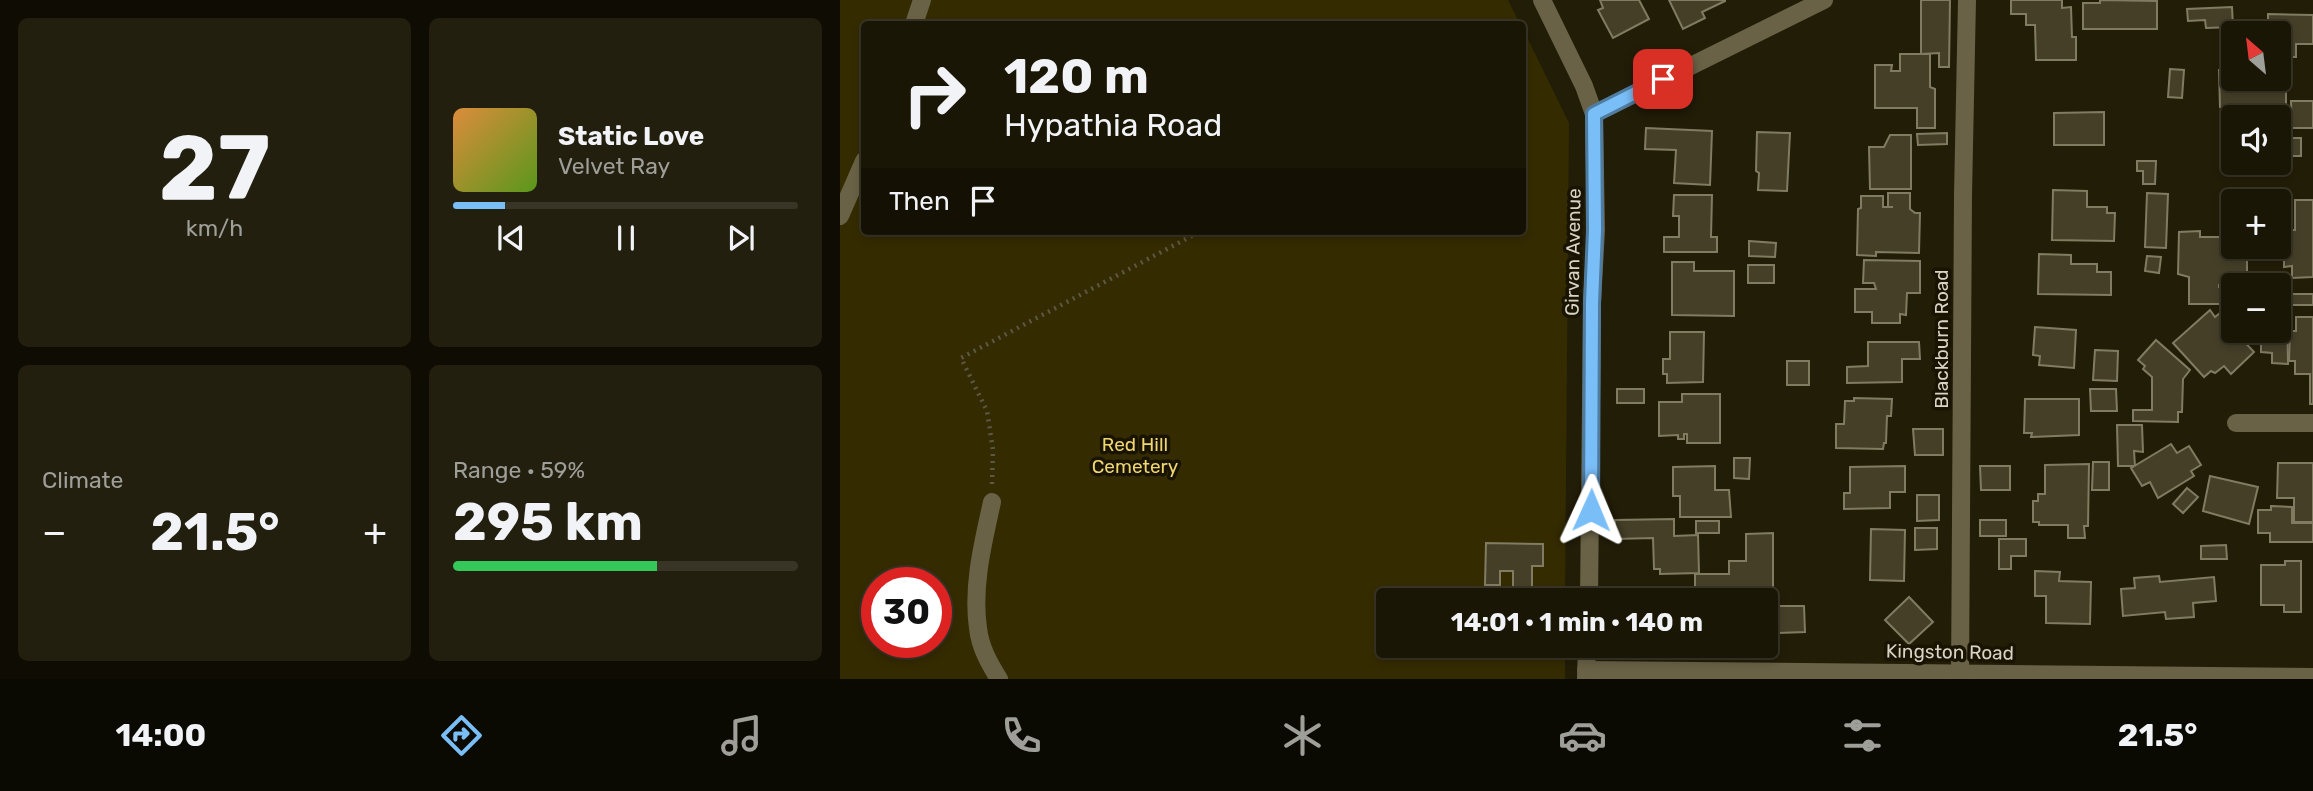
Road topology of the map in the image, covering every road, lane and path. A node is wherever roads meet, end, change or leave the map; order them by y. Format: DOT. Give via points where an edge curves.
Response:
graph roads {
  1 [pos="922,0"];
  2 [pos="1542,0"];
  3 [pos="1824,0"];
  4 [pos="1967,0"];
  5 [pos="915,21"];
  6 [pos="1594,114"];
  7 [pos="861,168"];
  8 [pos="840,216"];
  9 [pos="1192,235"];
  10 [pos="2236,423"];
  11 [pos="2313,423"];
  12 [pos="992,502"];
  13 [pos="1589,588"];
  14 [pos="1586,674"];
  15 [pos="1960,676"];
  16 [pos="2313,677"];
  17 [pos="999,679"];
  1 -- 5 [label="street"];
  2 -- 6 [label="street, Girvan Avenue"];
  3 -- 6 [label="street"];
  4 -- 15 [label="street, Blackburn Road"];
  6 -- 13 [label="street, Girvan Avenue"];
  7 -- 8 [label="street"];
  9 -- 12 [label="path" via="961,358 988,411"];
  10 -- 11 [label="street"];
  12 -- 17 [label="street" via="981,554 978,628 986,657"];
  14 -- 15 [label="street, Kingston Road"];
  15 -- 16 [label="street, Kingston Road"];
}
